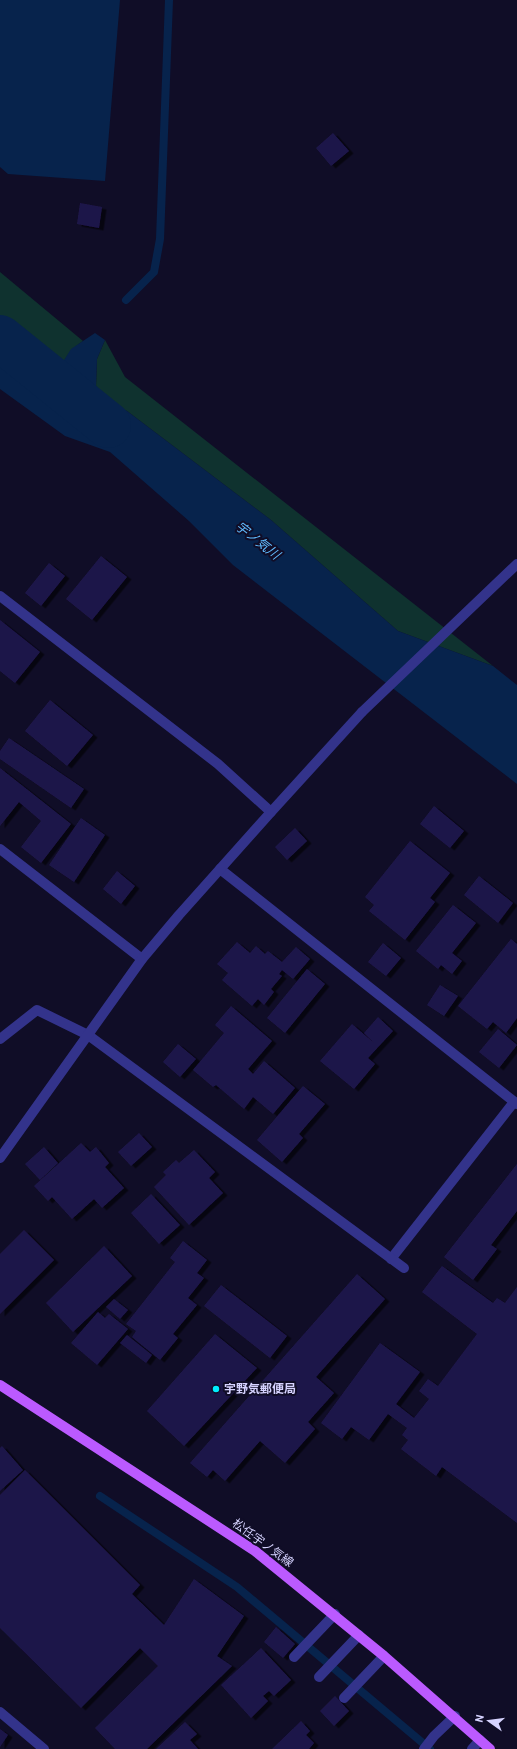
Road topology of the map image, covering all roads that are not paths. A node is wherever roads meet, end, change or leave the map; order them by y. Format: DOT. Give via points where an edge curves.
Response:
graph roads {
  1 [pos="517,564"];
  2 [pos="0,596"];
  3 [pos="270,812"];
  4 [pos="0,850"];
  5 [pos="220,869"];
  6 [pos="142,959"];
  7 [pos="88,1035"];
  8 [pos="0,1039"];
  9 [pos="516,1103"];
  10 [pos="0,1158"];
  11 [pos="391,1260"];
  12 [pos="404,1268"];
  13 [pos="0,1385"];
  14 [pos="335,1614"];
  15 [pos="359,1635"];
  16 [pos="297,1654"];
  17 [pos="384,1656"];
  18 [pos="322,1674"];
  19 [pos="348,1695"];
  20 [pos="0,1712"];
  21 [pos="455,1716"];
  22 [pos="480,1740"];
  23 [pos="44,1749"];
  24 [pos="424,1749"];
  25 [pos="472,1749"];
  26 [pos="490,1749"];
  1 -- 3 [label="street" via="362,712"];
  2 -- 3 [label="street" via="218,764"];
  3 -- 5 [label="street"];
  4 -- 6 [label="street"];
  5 -- 6 [label="street"];
  5 -- 9 [label="street"];
  6 -- 7 [label="street"];
  7 -- 8 [label="street" via="37,1010"];
  7 -- 10 [label="street"];
  7 -- 11 [label="street"];
  9 -- 11 [label="street"];
  11 -- 12 [label="street"];
  13 -- 14 [label="main road, 松任宇ノ気線" via="255,1551"];
  14 -- 15 [label="main road, 松任宇ノ気線"];
  14 -- 16 [label="street"];
  15 -- 17 [label="main road, 松任宇ノ気線"];
  15 -- 18 [label="street"];
  17 -- 19 [label="street"];
  17 -- 21 [label="main road, 松任宇ノ気線"];
  20 -- 23 [label="street"];
  21 -- 22 [label="main road, 松任宇ノ気線"];
  21 -- 24 [label="street"];
  22 -- 25 [label="street"];
  22 -- 26 [label="main road, 松任宇ノ気線"];
}
